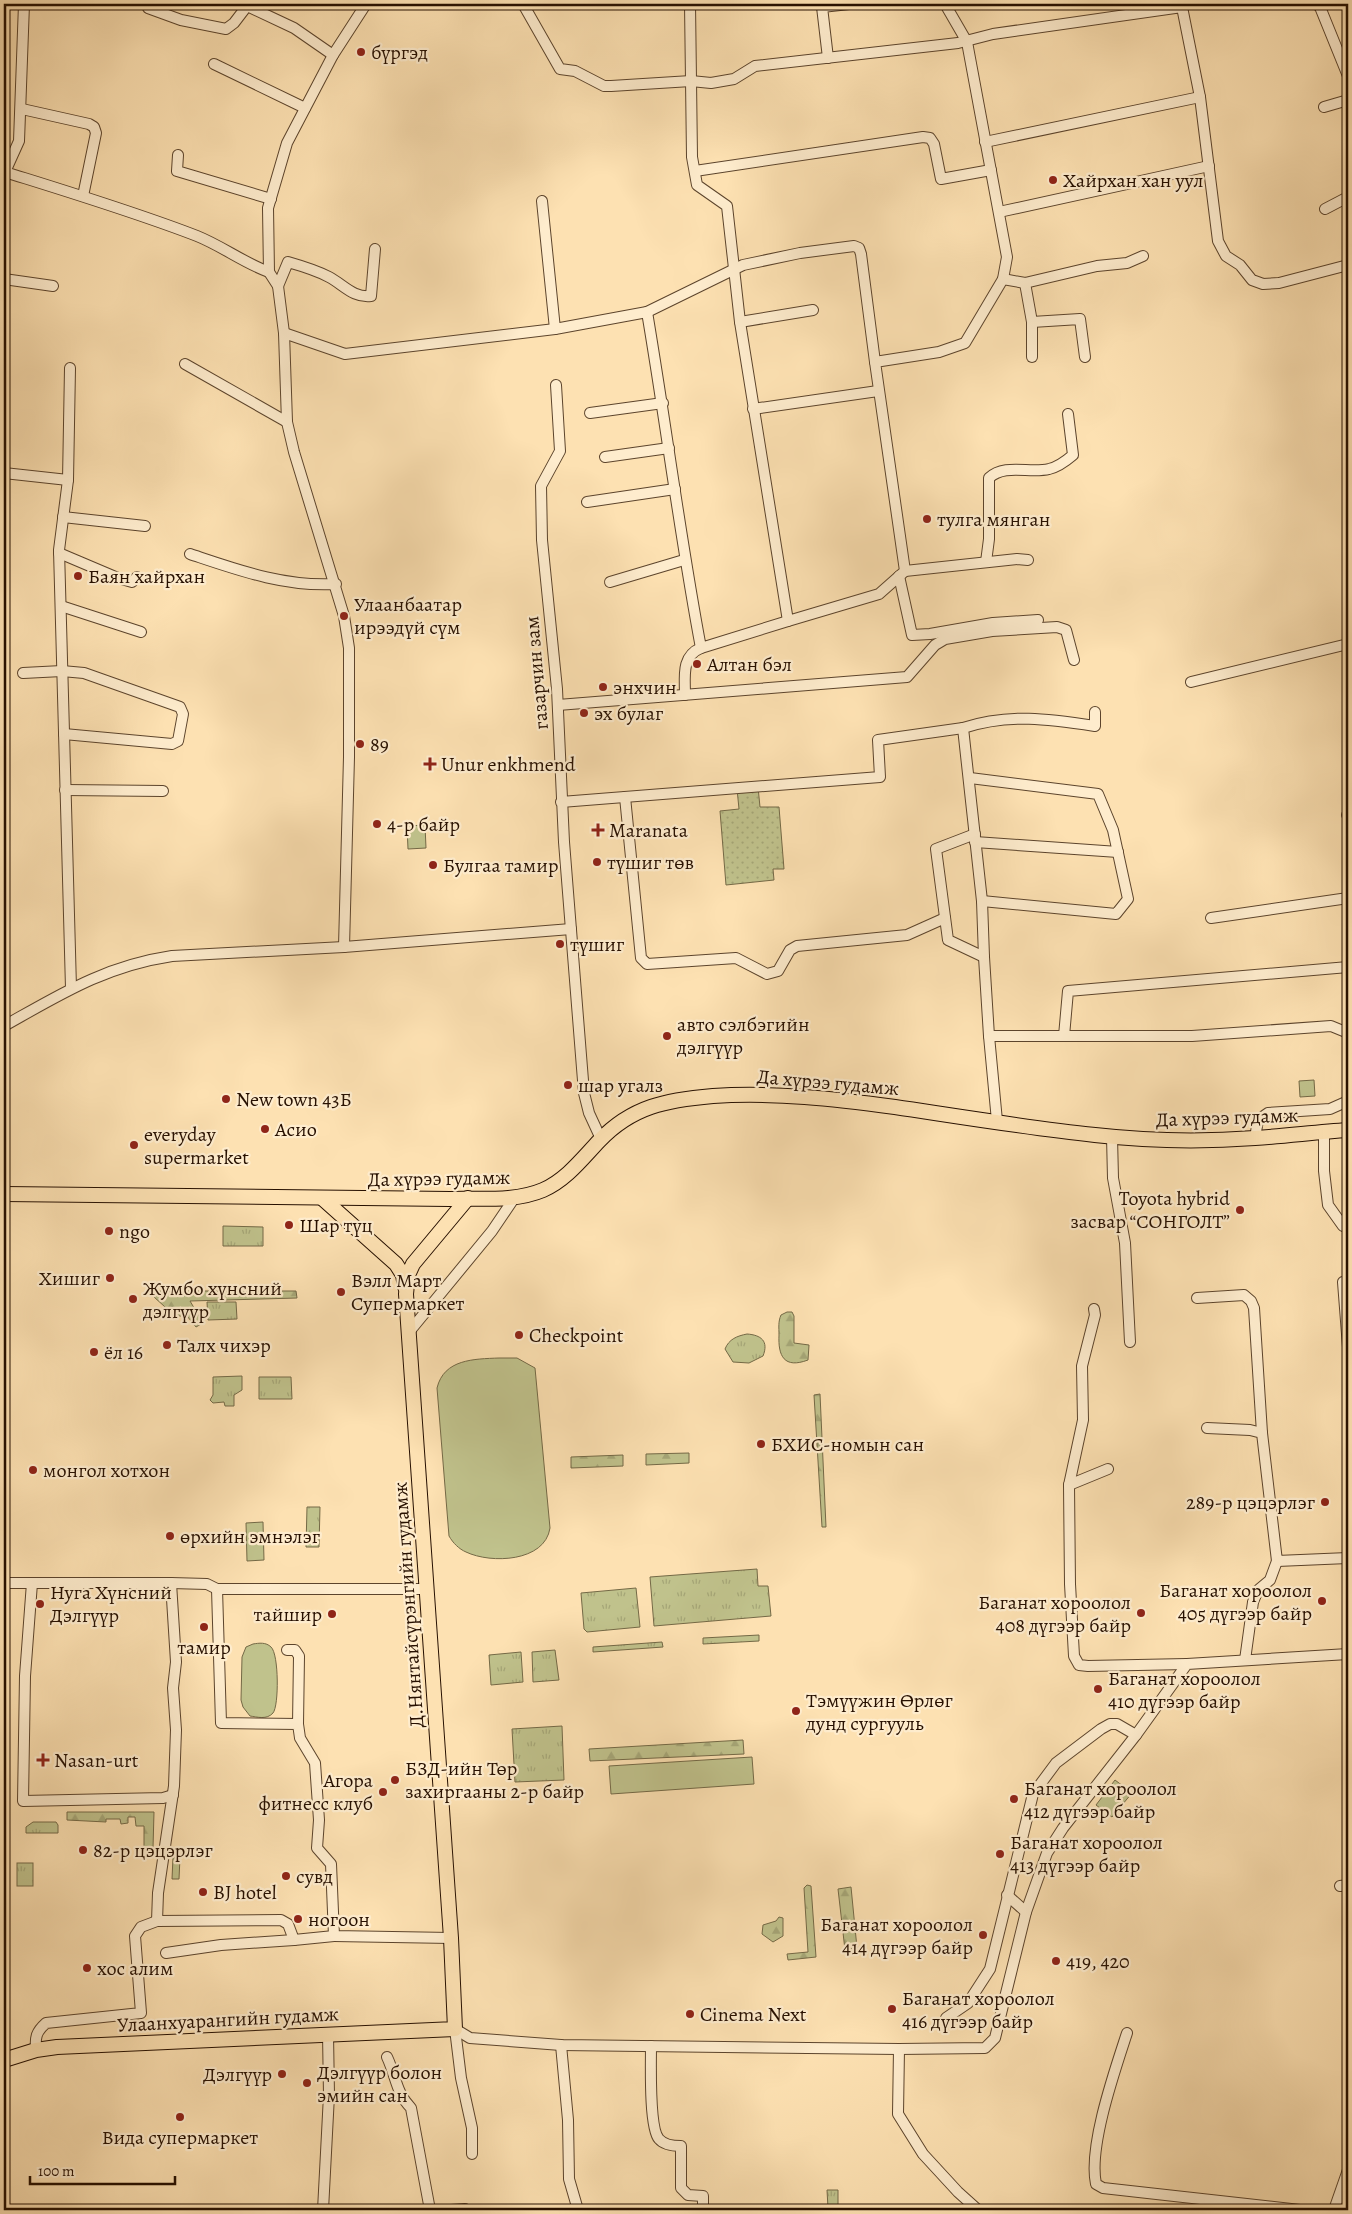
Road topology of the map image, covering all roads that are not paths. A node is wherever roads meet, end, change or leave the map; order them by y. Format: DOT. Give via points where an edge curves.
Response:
graph roads {
  1 [pos="24,4"];
  2 [pos="366,4"];
  3 [pos="523,4"];
  4 [pos="690,4"];
  5 [pos="849,4"];
  6 [pos="945,4"];
  7 [pos="1316,4"];
  8 [pos="245,5"];
  9 [pos="1182,6"];
  10 [pos="148,8"];
  11 [pos="967,42"];
  12 [pos="333,56"];
  13 [pos="828,58"];
  14 [pos="214,64"];
  15 [pos="1348,76"];
  16 [pos="691,81"];
  17 [pos="1200,96"];
  18 [pos="1348,100"];
  19 [pos="1324,107"];
  20 [pos="306,108"];
  21 [pos="22,110"];
  22 [pos="985,142"];
  23 [pos="178,155"];
  24 [pos="7,159"];
  25 [pos="1208,166"];
  26 [pos="991,170"];
  27 [pos="694,171"];
  28 [pos="4,174"];
  29 [pos="84,196"];
  30 [pos="1348,197"];
  31 [pos="271,199"];
  32 [pos="542,201"];
  33 [pos="1325,209"];
  34 [pos="999,212"];
  35 [pos="375,249"];
  36 [pos="1143,256"];
  37 [pos="1348,265"];
  38 [pos="733,268"];
  39 [pos="269,272"];
  40 [pos="4,279"];
  41 [pos="1003,279"];
  42 [pos="1025,283"];
  43 [pos="53,286"];
  44 [pos="278,286"];
  45 [pos="813,310"];
  46 [pos="647,312"];
  47 [pos="740,322"];
  48 [pos="1032,322"];
  49 [pos="555,329"];
  50 [pos="284,333"];
  51 [pos="1032,357"];
  52 [pos="1085,357"];
  53 [pos="875,362"];
  54 [pos="185,364"];
  55 [pos="70,368"];
  56 [pos="556,385"];
  57 [pos="878,391"];
  58 [pos="663,403"];
  59 [pos="753,410"];
  60 [pos="590,413"];
  61 [pos="1068,414"];
  62 [pos="287,422"];
  63 [pos="669,448"];
  64 [pos="605,457"];
  65 [pos="4,473"];
  66 [pos="68,480"];
  67 [pos="675,489"];
  68 [pos="587,502"];
  69 [pos="63,517"];
  70 [pos="145,526"];
  71 [pos="59,553"];
  72 [pos="190,554"];
  73 [pos="684,560"];
  74 [pos="1028,560"];
  75 [pos="986,562"];
  76 [pos="902,574"];
  77 [pos="137,577"];
  78 [pos="610,582"];
  79 [pos="336,584"];
  80 [pos="61,606"];
  81 [pos="1038,620"];
  82 [pos="788,621"];
  83 [pos="141,632"];
  84 [pos="1348,644"];
  85 [pos="701,648"];
  86 [pos="1074,660"];
  87 [pos="62,671"];
  88 [pos="24,673"];
  89 [pos="1191,682"];
  90 [pos="685,695"];
  91 [pos="558,704"];
  92 [pos="1095,712"];
  93 [pos="963,728"];
  94 [pos="64,734"];
  95 [pos="970,778"];
  96 [pos="65,790"];
  97 [pos="163,791"];
  98 [pos="624,797"];
  99 [pos="561,802"];
  100 [pos="975,838"];
  101 [pos="1118,852"];
  102 [pos="1348,898"];
  103 [pos="982,901"];
  104 [pos="945,918"];
  105 [pos="1211,918"];
  106 [pos="571,929"];
  107 [pos="344,947"];
  108 [pos="984,958"];
  109 [pos="1348,967"];
  110 [pos="71,988"];
  111 [pos="4,1026"];
  112 [pos="1348,1033"];
  113 [pos="989,1036"];
  114 [pos="1064,1036"];
  115 [pos="1348,1101"];
  116 [pos="997,1122"];
  117 [pos="1348,1130"];
  118 [pos="1324,1132"];
  119 [pos="1112,1137"];
  120 [pos="1254,1138"];
  121 [pos="601,1139"];
  122 [pos="4,1194"];
  123 [pos="322,1198"];
  124 [pos="468,1198"];
  125 [pos="516,1198"];
  126 [pos="1343,1226"];
  127 [pos="1343,1282"];
  128 [pos="406,1294"];
  129 [pos="1197,1298"];
  130 [pos="1094,1309"];
  131 [pos="409,1332"];
  132 [pos="1130,1342"];
  133 [pos="1348,1348"];
  134 [pos="1207,1428"];
  135 [pos="1262,1433"];
  136 [pos="1108,1469"];
  137 [pos="1069,1485"];
  138 [pos="1348,1558"];
  139 [pos="1277,1561"];
  140 [pos="4,1583"];
  141 [pos="32,1583"];
  142 [pos="171,1583"];
  143 [pos="217,1589"];
  144 [pos="426,1589"];
  145 [pos="287,1650"];
  146 [pos="1348,1654"];
  147 [pos="1245,1660"];
  148 [pos="1187,1664"];
  149 [pos="298,1724"];
  150 [pos="1136,1735"];
  151 [pos="173,1795"];
  152 [pos="1007,1895"];
  153 [pos="1026,1912"];
  154 [pos="157,1921"];
  155 [pos="334,1936"];
  156 [pos="451,1938"];
  157 [pos="294,1940"];
  158 [pos="166,1954"];
  159 [pos="946,2018"];
  160 [pos="455,2029"];
  161 [pos="1127,2033"];
  162 [pos="328,2034"];
  163 [pos="561,2045"];
  164 [pos="651,2046"];
  165 [pos="899,2049"];
  166 [pos="36,2050"];
  167 [pos="387,2058"];
  168 [pos="4,2060"];
  169 [pos="472,2154"];
  170 [pos="1348,2170"];
  171 [pos="465,2208"];
  172 [pos="323,2210"];
  173 [pos="430,2210"];
  174 [pos="451,2210"];
  175 [pos="578,2210"];
  176 [pos="703,2210"];
  177 [pos="978,2210"];
  178 [pos="1300,2210"];
  179 [pos="1334,2210"];
  1 -- 21 [label="street"];
  2 -- 12 [label="street"];
  3 -- 16 [label="street" via="560,69 575,71 604,86"];
  4 -- 16 [label="street"];
  5 -- 13 [label="street" via="822,7"];
  6 -- 11 [label="street"];
  7 -- 15 [label="street"];
  8 -- 10 [label="street" via="234,23 226,29 181,20"];
  8 -- 12 [label="street" via="294,28"];
  9 -- 11 [label="street" via="994,34"];
  9 -- 17 [label="street"];
  11 -- 13 [label="street"];
  11 -- 22 [label="street"];
  12 -- 20 [label="street"];
  13 -- 16 [label="street" via="755,66 734,79 711,83"];
  14 -- 20 [label="street"];
  16 -- 27 [label="street"];
  17 -- 22 [label="street"];
  17 -- 25 [label="street"];
  18 -- 19 [label="street"];
  20 -- 31 [label="street" via="287,143"];
  21 -- 24 [label="street" via="19,141"];
  21 -- 29 [label="street" via="94,127 96,133"];
  22 -- 26 [label="street"];
  23 -- 31 [label="street" via="176,171"];
  24 -- 28 [label="street"];
  25 -- 34 [label="street"];
  25 -- 37 [label="street" via="1218,241 1226,256 1240,265 1252,280 1263,284 1279,283"];
  26 -- 27 [label="street" via="941,179 934,144 930,138 923,137"];
  26 -- 34 [label="street"];
  27 -- 38 [label="street" via="697,185 727,206"];
  28 -- 29 [label="street"];
  29 -- 39 [label="street" via="199,237"];
  30 -- 33 [label="street"];
  31 -- 39 [label="street" via="268,208"];
  32 -- 49 [label="street"];
  34 -- 41 [label="street" via="1007,258"];
  35 -- 44 [label="street" via="371,296 363,297 330,278 288,262"];
  36 -- 42 [label="street" via="1127,263 1097,266"];
  38 -- 46 [label="street"];
  38 -- 47 [label="street"];
  38 -- 53 [label="street" via="800,253 859,248"];
  39 -- 44 [label="street"];
  40 -- 43 [label="street"];
  41 -- 42 [label="street"];
  41 -- 53 [label="street" via="965,343 939,352"];
  42 -- 48 [label="street"];
  44 -- 50 [label="street"];
  45 -- 47 [label="street"];
  46 -- 49 [label="street"];
  46 -- 58 [label="street"];
  47 -- 59 [label="street"];
  48 -- 51 [label="street"];
  48 -- 52 [label="street" via="1080,319"];
  49 -- 50 [label="street" via="345,354"];
  50 -- 62 [label="street"];
  53 -- 57 [label="street"];
  54 -- 62 [label="street"];
  55 -- 66 [label="street"];
  56 -- 91 [label="street, газарчин зам" via="560,451 541,486 542,540"];
  57 -- 59 [label="street"];
  57 -- 76 [label="street"];
  58 -- 60 [label="street"];
  58 -- 63 [label="street"];
  59 -- 82 [label="street"];
  61 -- 75 [label="street" via="1073,455 1051,469 1004,470 989,478"];
  62 -- 79 [label="street"];
  63 -- 64 [label="street"];
  63 -- 67 [label="street"];
  65 -- 66 [label="street"];
  66 -- 69 [label="street"];
  67 -- 68 [label="street"];
  67 -- 73 [label="street"];
  69 -- 70 [label="street"];
  69 -- 71 [label="street"];
  71 -- 77 [label="street" via="118,578 132,582"];
  71 -- 80 [label="street"];
  72 -- 79 [label="street" via="266,579 307,586"];
  73 -- 78 [label="street"];
  73 -- 85 [label="street"];
  74 -- 75 [label="street"];
  75 -- 76 [label="street"];
  76 -- 81 [label="street" via="912,635"];
  76 -- 82 [label="street" via="879,594"];
  79 -- 107 [label="street" via="348,648"];
  80 -- 83 [label="street"];
  80 -- 87 [label="street"];
  82 -- 85 [label="street"];
  84 -- 89 [label="street"];
  85 -- 90 [label="street" via="693,651 687,659"];
  86 -- 90 [label="street" via="1066,630 1057,627 992,631 940,642 907,678"];
  87 -- 88 [label="street"];
  87 -- 94 [label="street"];
  87 -- 94 [label="street" via="84,673 166,701 180,707 184,714 178,741 172,744"];
  90 -- 91 [label="street"];
  91 -- 99 [label="street, газарчин зам"];
  92 -- 93 [label="street" via="1095,726 1040,718 987,720"];
  93 -- 95 [label="street"];
  93 -- 98 [label="street" via="878,740 880,777"];
  94 -- 96 [label="street"];
  95 -- 100 [label="street"];
  95 -- 101 [label="street" via="1098,794"];
  96 -- 97 [label="street"];
  96 -- 110 [label="street"];
  98 -- 99 [label="street"];
  98 -- 104 [label="street" via="641,958 647,964 736,958 767,974 778,971 790,950 798,946 907,935"];
  99 -- 106 [label="street, газарчин зам"];
  100 -- 101 [label="street"];
  100 -- 103 [label="street"];
  100 -- 104 [label="street" via="936,849"];
  101 -- 103 [label="street" via="1128,899 1116,914"];
  102 -- 105 [label="street"];
  103 -- 108 [label="street"];
  104 -- 108 [label="street" via="948,940"];
  106 -- 107 [label="street"];
  106 -- 121 [label="street, газарчин зам" via="584,1094"];
  107 -- 110 [label="street" via="149,960 108,972"];
  108 -- 113 [label="street"];
  109 -- 114 [label="street" via="1068,991"];
  110 -- 111 [label="street"];
  112 -- 114 [label="street" via="1332,1026 1192,1036"];
  113 -- 114 [label="street"];
  113 -- 116 [label="street"];
  115 -- 120 [label="street" via="1330,1109 1268,1113 1258,1120"];
  116 -- 119 [label="main road, Да хүрээ гудамж"];
  116 -- 121 [label="main road, Да хүрээ гудамж" via="812,1097 764,1094 714,1096 672,1100 635,1112"];
  117 -- 118 [label="main road, Да хүрээ гудамж"];
  118 -- 120 [label="main road, Да хүрээ гудамж"];
  118 -- 126 [label="street" via="1328,1205"];
  119 -- 120 [label="main road, Да хүрээ гудамж" via="1177,1141"];
  119 -- 132 [label="street" via="1113,1178 1125,1243"];
  121 -- 125 [label="main road, Да хүрээ гудамж" via="553,1185"];
  122 -- 123 [label="main road, Да хүрээ гудамж"];
  123 -- 124 [label="main road, Да хүрээ гудамж"];
  123 -- 128 [label="main road" via="396,1264 404,1278"];
  124 -- 125 [label="main road, Да хүрээ гудамж"];
  124 -- 128 [label="main road, Д.Нянтайсүрэнгийн гудамж" via="413,1264"];
  125 -- 131 [label="street"];
  127 -- 133 [label="street"];
  128 -- 131 [label="main road, Д.Нянтайсүрэнгийн гудамж"];
  129 -- 135 [label="street" via="1244,1295 1254,1308"];
  130 -- 137 [label="street" via="1082,1366 1082,1420"];
  131 -- 144 [label="main road, Д.Нянтайсүрэнгийн гудамж"];
  134 -- 135 [label="street"];
  135 -- 139 [label="street"];
  136 -- 137 [label="street"];
  137 -- 148 [label="street" via="1070,1584 1074,1656 1078,1665"];
  138 -- 139 [label="street"];
  139 -- 147 [label="street" via="1270,1580 1258,1590 1253,1602"];
  140 -- 141 [label="street"];
  141 -- 142 [label="street"];
  141 -- 151 [label="street" via="25,1676 23,1801 163,1798"];
  142 -- 143 [label="street" via="206,1584"];
  142 -- 151 [label="street" via="176,1662"];
  143 -- 144 [label="street"];
  143 -- 149 [label="street" via="220,1723"];
  144 -- 156 [label="main road, Д.Нянтайсүрэнгийн гудамж"];
  145 -- 149 [label="street" via="295,1650 299,1656"];
  146 -- 147 [label="street"];
  147 -- 148 [label="street"];
  148 -- 150 [label="street"];
  149 -- 155 [label="street" via="300,1738 315,1763 317,1848 331,1864"];
  150 -- 152 [label="street" via="1117,1724 1110,1724 1056,1763 1033,1794"];
  150 -- 153 [label="street" via="1050,1847"];
  151 -- 154 [label="street" via="158,1893"];
  152 -- 153 [label="street"];
  152 -- 159 [label="street" via="990,1969 968,2003"];
  153 -- 165 [label="street" via="992,2043 980,2049"];
  154 -- 157 [label="street" via="281,1920 288,1924"];
  154 -- 166 [label="street" via="140,1927 135,1936 141,2013 46,2024 35,2037"];
  155 -- 156 [label="street"];
  155 -- 157 [label="street"];
  156 -- 160 [label="main road, Д.Нянтайсүрэнгийн гудамж"];
  157 -- 158 [label="street" via="221,1945"];
  160 -- 162 [label="main road, Улаанхуарангийн гудамж"];
  160 -- 163 [label="street" via="470,2038"];
  160 -- 169 [label="street" via="472,2128"];
  161 -- 178 [label="street" via="1098,2135 1094,2170 1096,2184 1103,2188"];
  162 -- 166 [label="main road, Улаанхуарангийн гудамж"];
  162 -- 172 [label="street" via="329,2095"];
  163 -- 164 [label="street"];
  163 -- 175 [label="street" via="568,2120 569,2179"];
  164 -- 165 [label="street"];
  164 -- 176 [label="street" via="655,2132 663,2142 680,2146 681,2185 688,2195 703,2196"];
  165 -- 177 [label="street" via="898,2114 923,2154"];
  166 -- 168 [label="main road, Улаанхуарангийн гудамж"];
  167 -- 173 [label="street" via="402,2099 411,2108"];
  170 -- 179 [label="street"];
  171 -- 174 [label="street"];
}
